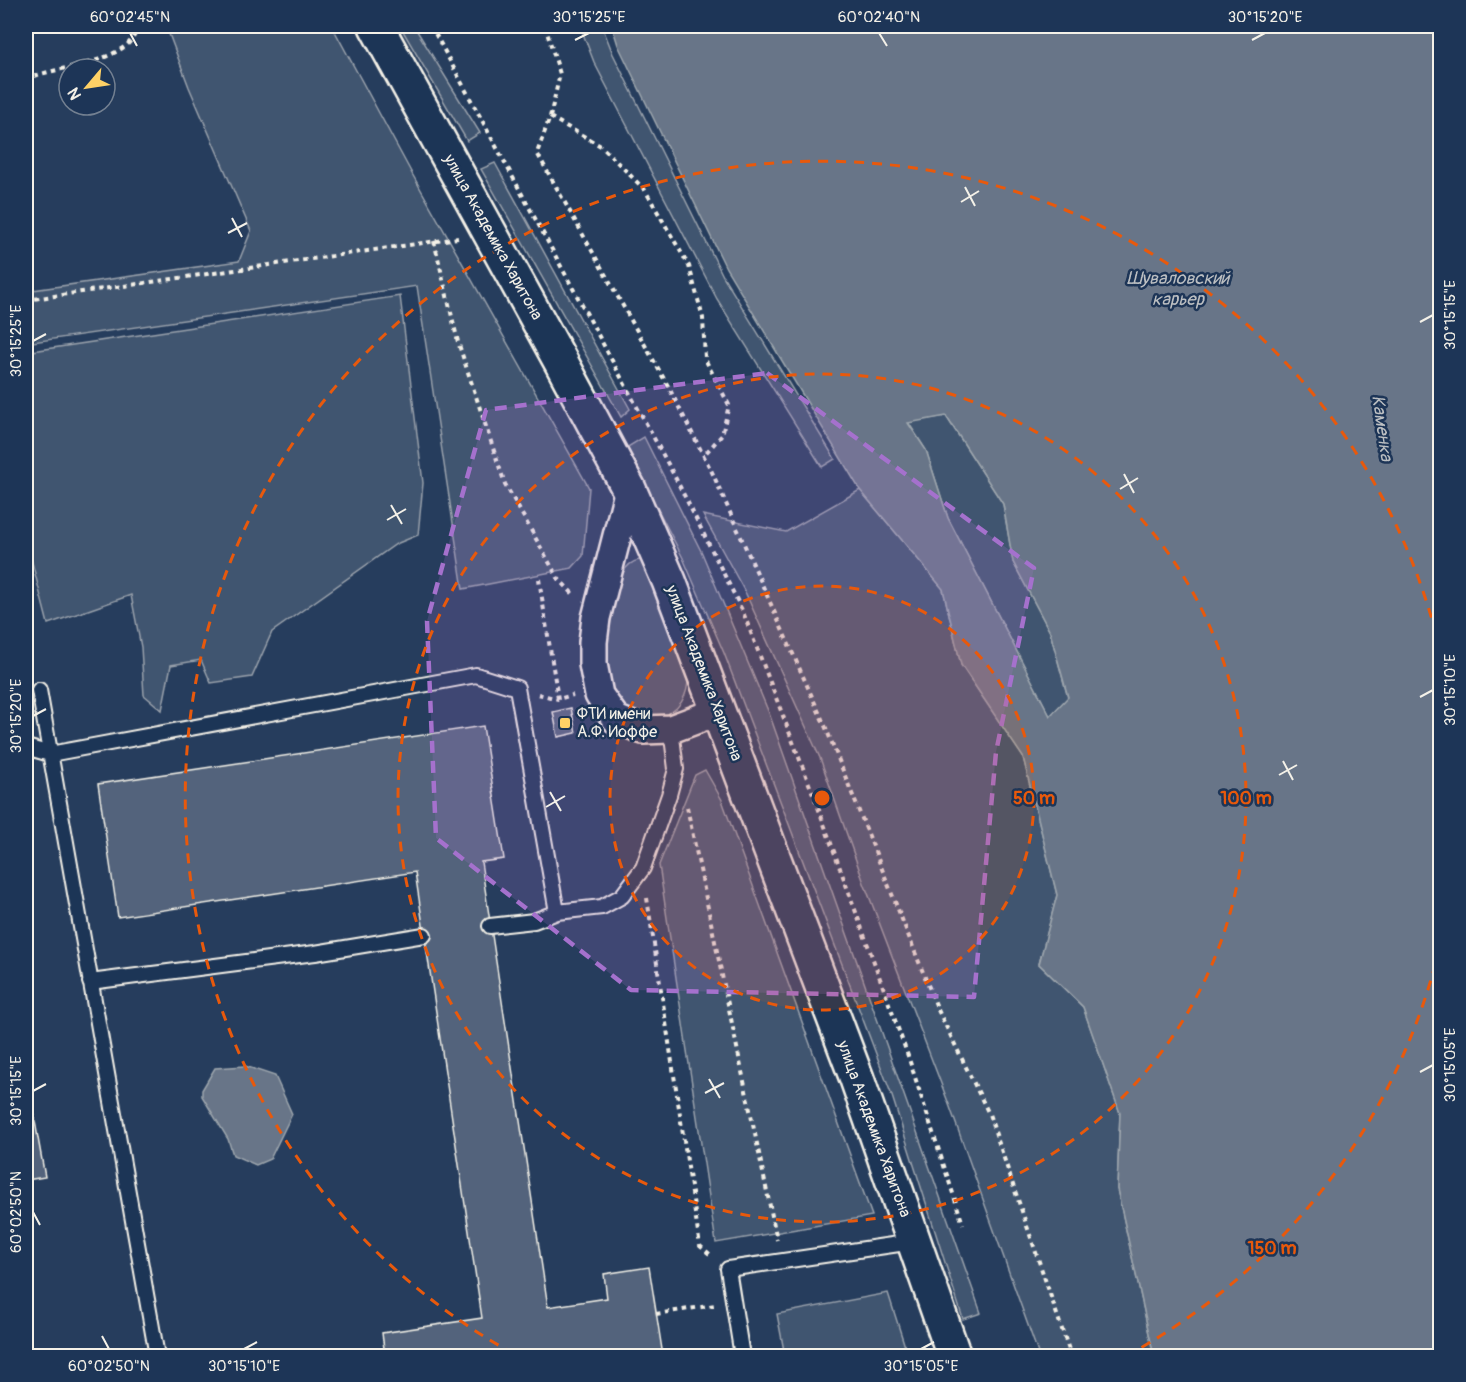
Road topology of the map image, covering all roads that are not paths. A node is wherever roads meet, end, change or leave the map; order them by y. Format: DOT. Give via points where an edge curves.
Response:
graph roads {
  1 [pos="376,26"];
  2 [pos="629,489"];
  3 [pos="39,690"];
  4 [pos="719,711"];
  5 [pos="671,729"];
  6 [pos="26,747"];
  7 [pos="50,754"];
  8 [pos="557,912"];
  9 [pos="490,926"];
  10 [pos="424,935"];
  11 [pos="90,982"];
  12 [pos="915,1240"];
  13 [pos="157,1356"];
  14 [pos="742,1356"];
  15 [pos="954,1356"];
  1 -- 2 [label="street, улица Академика Харитона"];
  2 -- 4 [label="street, улица Академика Харитона"];
  2 -- 5 [label="street" via="596,618 592,664 599,695 616,719 643,730"];
  3 -- 7 [label="lane"];
  4 -- 5 [label="street"];
  4 -- 12 [label="street, улица Академика Харитона"];
  5 -- 8 [label="lane" via="676,769 643,868 622,896 603,907"];
  6 -- 7 [label="lane"];
  7 -- 8 [label="lane" via="476,675 517,688"];
  7 -- 11 [label="lane"];
  8 -- 9 [label="lane" via="534,921"];
  10 -- 11 [label="lane"];
  11 -- 13 [label="lane"];
  12 -- 14 [label="lane" via="728,1269"];
  12 -- 15 [label="street, улица Академика Харитона"];
}
